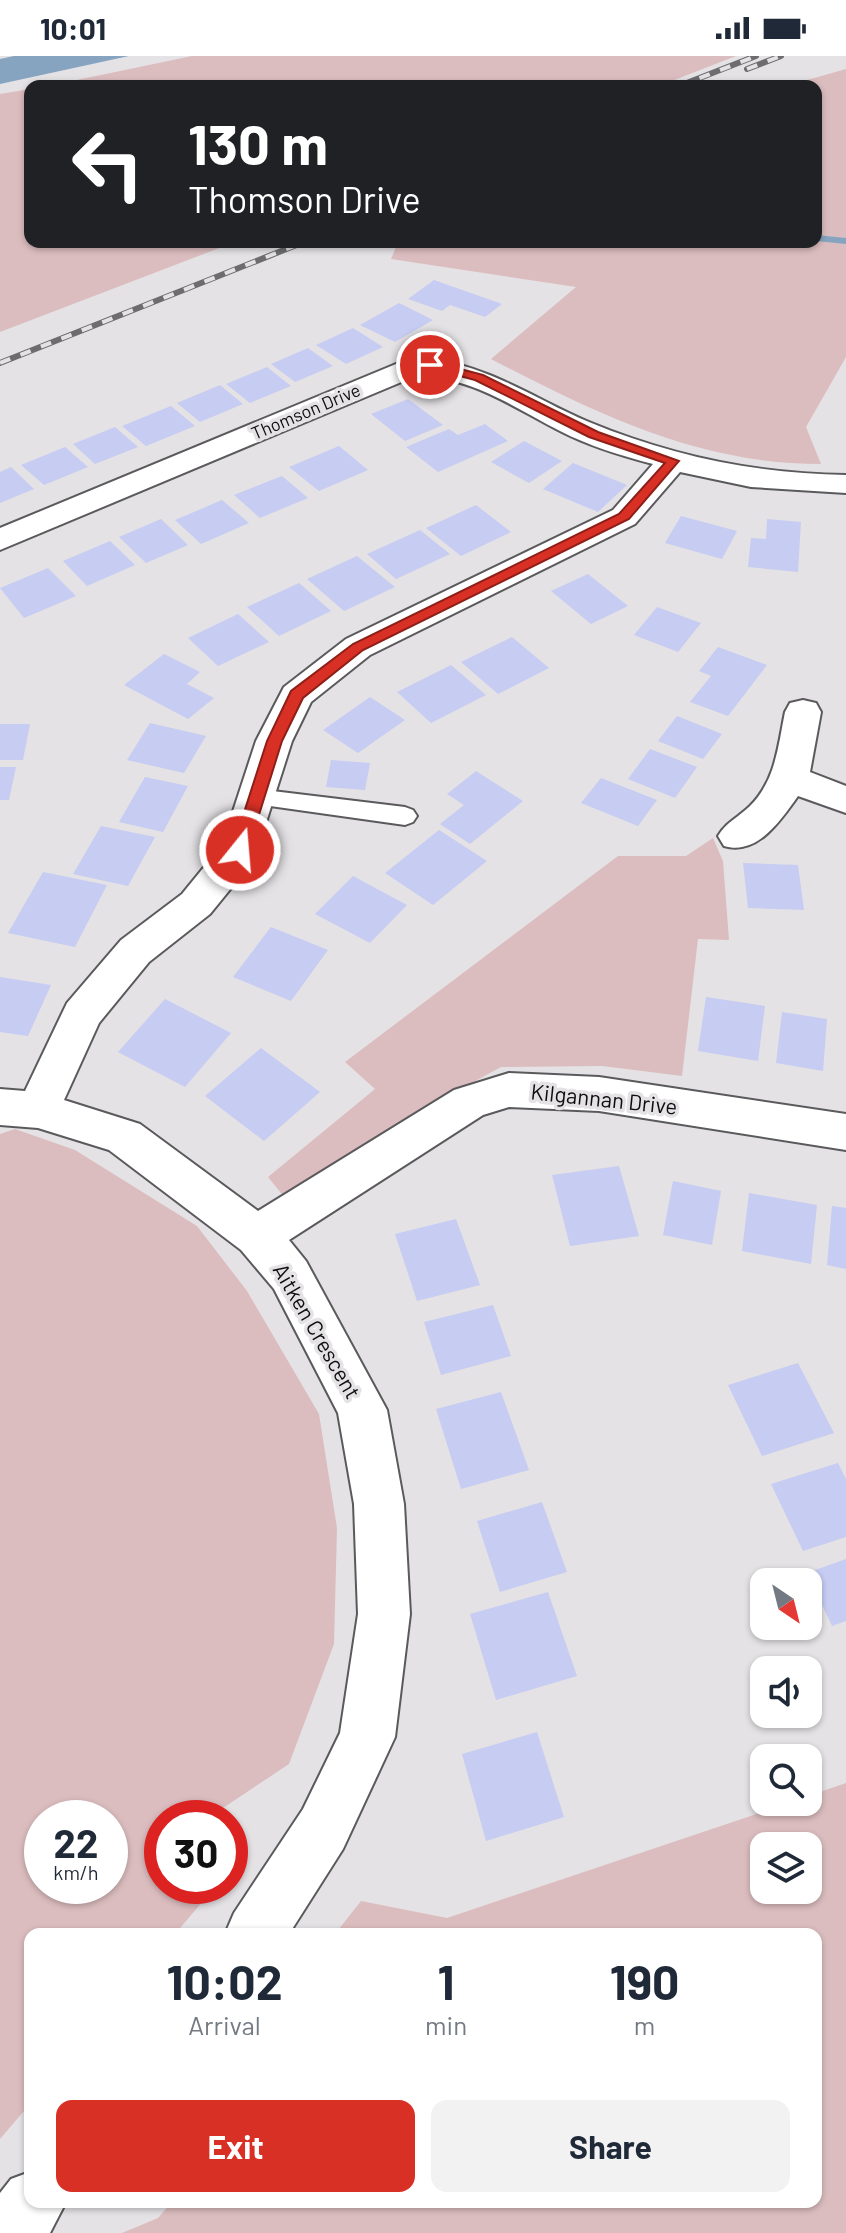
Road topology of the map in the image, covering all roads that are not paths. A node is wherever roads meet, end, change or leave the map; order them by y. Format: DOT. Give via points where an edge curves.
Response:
graph roads {
  1 [pos="673,461"];
  2 [pos="846,484"];
  3 [pos="0,540"];
  4 [pos="803,712"];
  5 [pos="790,779"];
  6 [pos="256,797"];
  7 [pos="846,800"];
  8 [pos="405,816"];
  9 [pos="737,836"];
  10 [pos="19,1108"];
  11 [pos="846,1132"];
  12 [pos="257,1236"];
  13 [pos="259,1928"];
  14 [pos="29,2208"];
  15 [pos="8,2233"];
  1 -- 2 [label="street, Thomson Drive" via="726,474"];
  1 -- 3 [label="street, Thomson Drive" via="593,435 479,378 430,365 406,370"];
  1 -- 6 [label="street" via="624,517 358,647 297,695 274,741"];
  4 -- 5 [label="street"];
  5 -- 7 [label="street"];
  5 -- 9 [label="street" via="764,815"];
  6 -- 8 [label="lane"];
  6 -- 10 [label="street" via="240,850 196,904 135,951 82,1014"];
  10 -- 12 [label="street, Aitken Crescent" via="124,1137"];
  11 -- 12 [label="street, Kilgannan Drive" via="599,1094 509,1090 469,1102"];
  12 -- 13 [label="street, Aitken Crescent" via="290,1275 362,1410 379,1504 384,1614 367,1737 323,1829"];
  14 -- 15 [label="street"];
}
